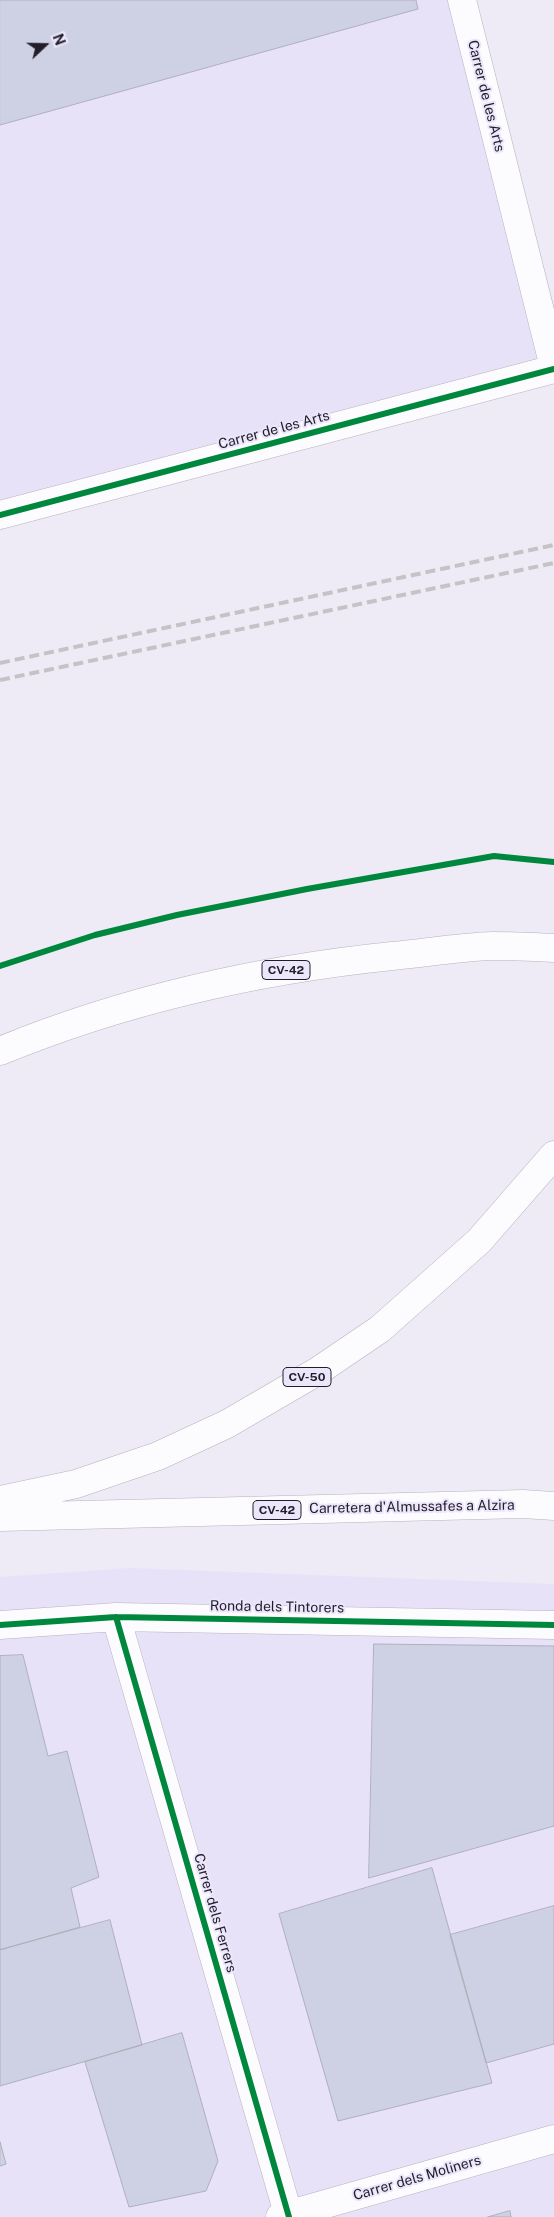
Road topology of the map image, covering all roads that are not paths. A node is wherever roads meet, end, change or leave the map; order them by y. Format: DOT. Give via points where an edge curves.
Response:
graph roads {
  1 [pos="462,0"];
  2 [pos="554,368"];
  3 [pos="0,515"];
  4 [pos="554,948"];
  5 [pos="0,1051"];
  6 [pos="554,1156"];
  7 [pos="0,1500"];
  8 [pos="554,1506"];
  9 [pos="0,1517"];
  10 [pos="116,1617"];
  11 [pos="0,1625"];
  12 [pos="554,1625"];
  13 [pos="554,2139"];
  14 [pos="286,2216"];
  1 -- 2 [label="street, Carrer de les Arts"];
  2 -- 3 [label="street, Carrer de les Arts"];
  4 -- 5 [label="street, CV-42" via="492,946 317,964 223,981 178,991"];
  6 -- 7 [label="street, CV-50" via="479,1241 380,1329 318,1371 227,1424 158,1456 76,1484"];
  8 -- 9 [label="street, Carretera d'Almussafes a Alzira / CV-42" via="523,1504"];
  10 -- 11 [label="street, Ronda dels Tintorers"];
  10 -- 12 [label="street, Ronda dels Tintorers"];
  10 -- 14 [label="street, Carrer dels Ferrers"];
  13 -- 14 [label="street, Carrer dels Moliners"];
}
